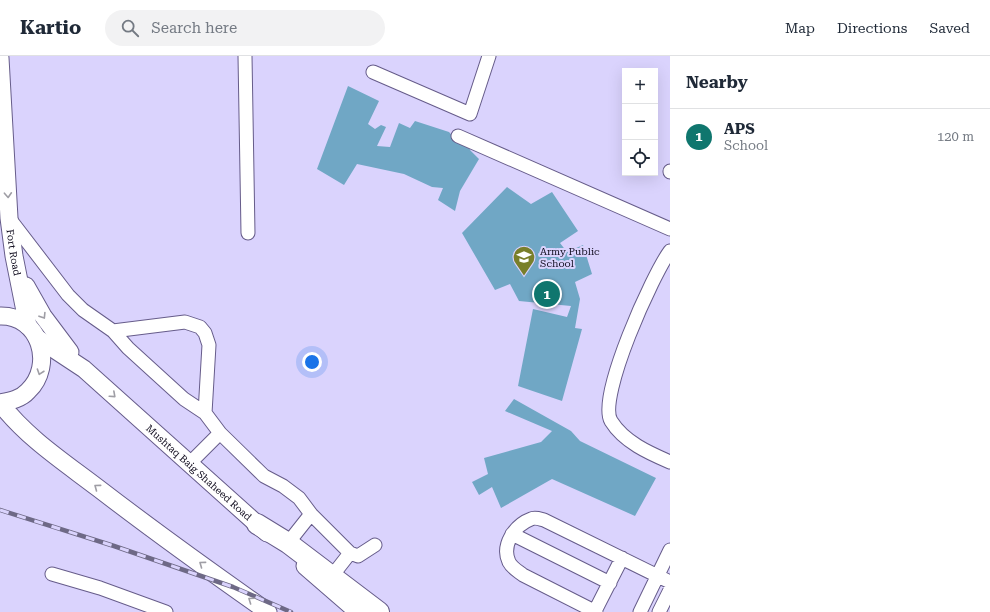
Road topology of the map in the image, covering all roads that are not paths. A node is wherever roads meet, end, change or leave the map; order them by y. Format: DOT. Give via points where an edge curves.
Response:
graph roads {
  1 [pos="245,56"];
  2 [pos="489,56"];
  3 [pos="0,58"];
  4 [pos="373,72"];
  5 [pos="458,136"];
  6 [pos="9,218"];
  7 [pos="670,229"];
  8 [pos="248,233"];
  9 [pos="670,252"];
  10 [pos="14,256"];
  11 [pos="0,316"];
  12 [pos="113,331"];
  13 [pos="32,332"];
  14 [pos="84,369"];
  15 [pos="0,403"];
  16 [pos="205,413"];
  17 [pos="220,433"];
  18 [pos="670,462"];
  19 [pos="190,463"];
  20 [pos="311,514"];
  21 [pos="257,524"];
  22 [pos="512,534"];
  23 [pos="288,543"];
  24 [pos="375,545"];
  25 [pos="670,550"];
  26 [pos="350,553"];
  27 [pos="622,558"];
  28 [pos="52,574"];
  29 [pos="332,576"];
  30 [pos="658,576"];
  31 [pos="670,582"];
  32 [pos="610,583"];
  33 [pos="670,590"];
  34 [pos="595,611"];
  35 [pos="166,612"];
  36 [pos="268,612"];
  37 [pos="358,612"];
  38 [pos="379,612"];
  39 [pos="640,612"];
  40 [pos="659,612"];
  1 -- 8 [label="street"];
  2 -- 4 [label="street" via="470,114"];
  3 -- 6 [label="main road, Fort Road, one-way"];
  5 -- 7 [label="street"];
  6 -- 10 [label="main road, Fort Road"];
  6 -- 12 [label="street" via="68,295 82,310"];
  9 -- 18 [label="street" via="662,262 637,312 612,386 608,409 611,421 630,442"];
  10 -- 13 [label="main road, Fort Road"];
  10 -- 14 [label="main road, one-way" via="43,316 62,344"];
  11 -- 13 [label="main road, Mushtaq Baig Shaheed Road" via="17,319"];
  12 -- 16 [label="street" via="184,399"];
  12 -- 16 [label="street" via="185,322 200,327 209,345"];
  13 -- 14 [label="main road, Mushtaq Baig Shaheed Road"];
  13 -- 15 [label="main road, Fort Road, one-way" via="42,352 42,366 37,381 28,392 15,400"];
  14 -- 19 [label="main road, Mushtaq Baig Shaheed Road, one-way"];
  36 -- 15 [label="main road, one-way" via="33,439"];
  16 -- 17 [label="street"];
  17 -- 19 [label="street"];
  17 -- 20 [label="street" via="264,476 299,498"];
  19 -- 21 [label="main road, Mushtaq Baig Shaheed Road"];
  20 -- 23 [label="street"];
  20 -- 26 [label="street"];
  21 -- 23 [label="highway"];
  21 -- 37 [label="main road, Mushtaq Baig Shaheed Road"];
  22 -- 27 [label="street" via="532,518 544,520"];
  22 -- 32 [label="street"];
  22 -- 34 [label="street" via="506,553 513,567 523,575"];
  23 -- 29 [label="highway"];
  24 -- 26 [label="street" via="358,556"];
  25 -- 30 [label="street"];
  26 -- 29 [label="street"];
  27 -- 30 [label="street"];
  27 -- 32 [label="street"];
  28 -- 35 [label="street"];
  29 -- 38 [label="highway"];
  30 -- 31 [label="street"];
  30 -- 39 [label="street"];
  32 -- 34 [label="street"];
  33 -- 40 [label="street"];
}
